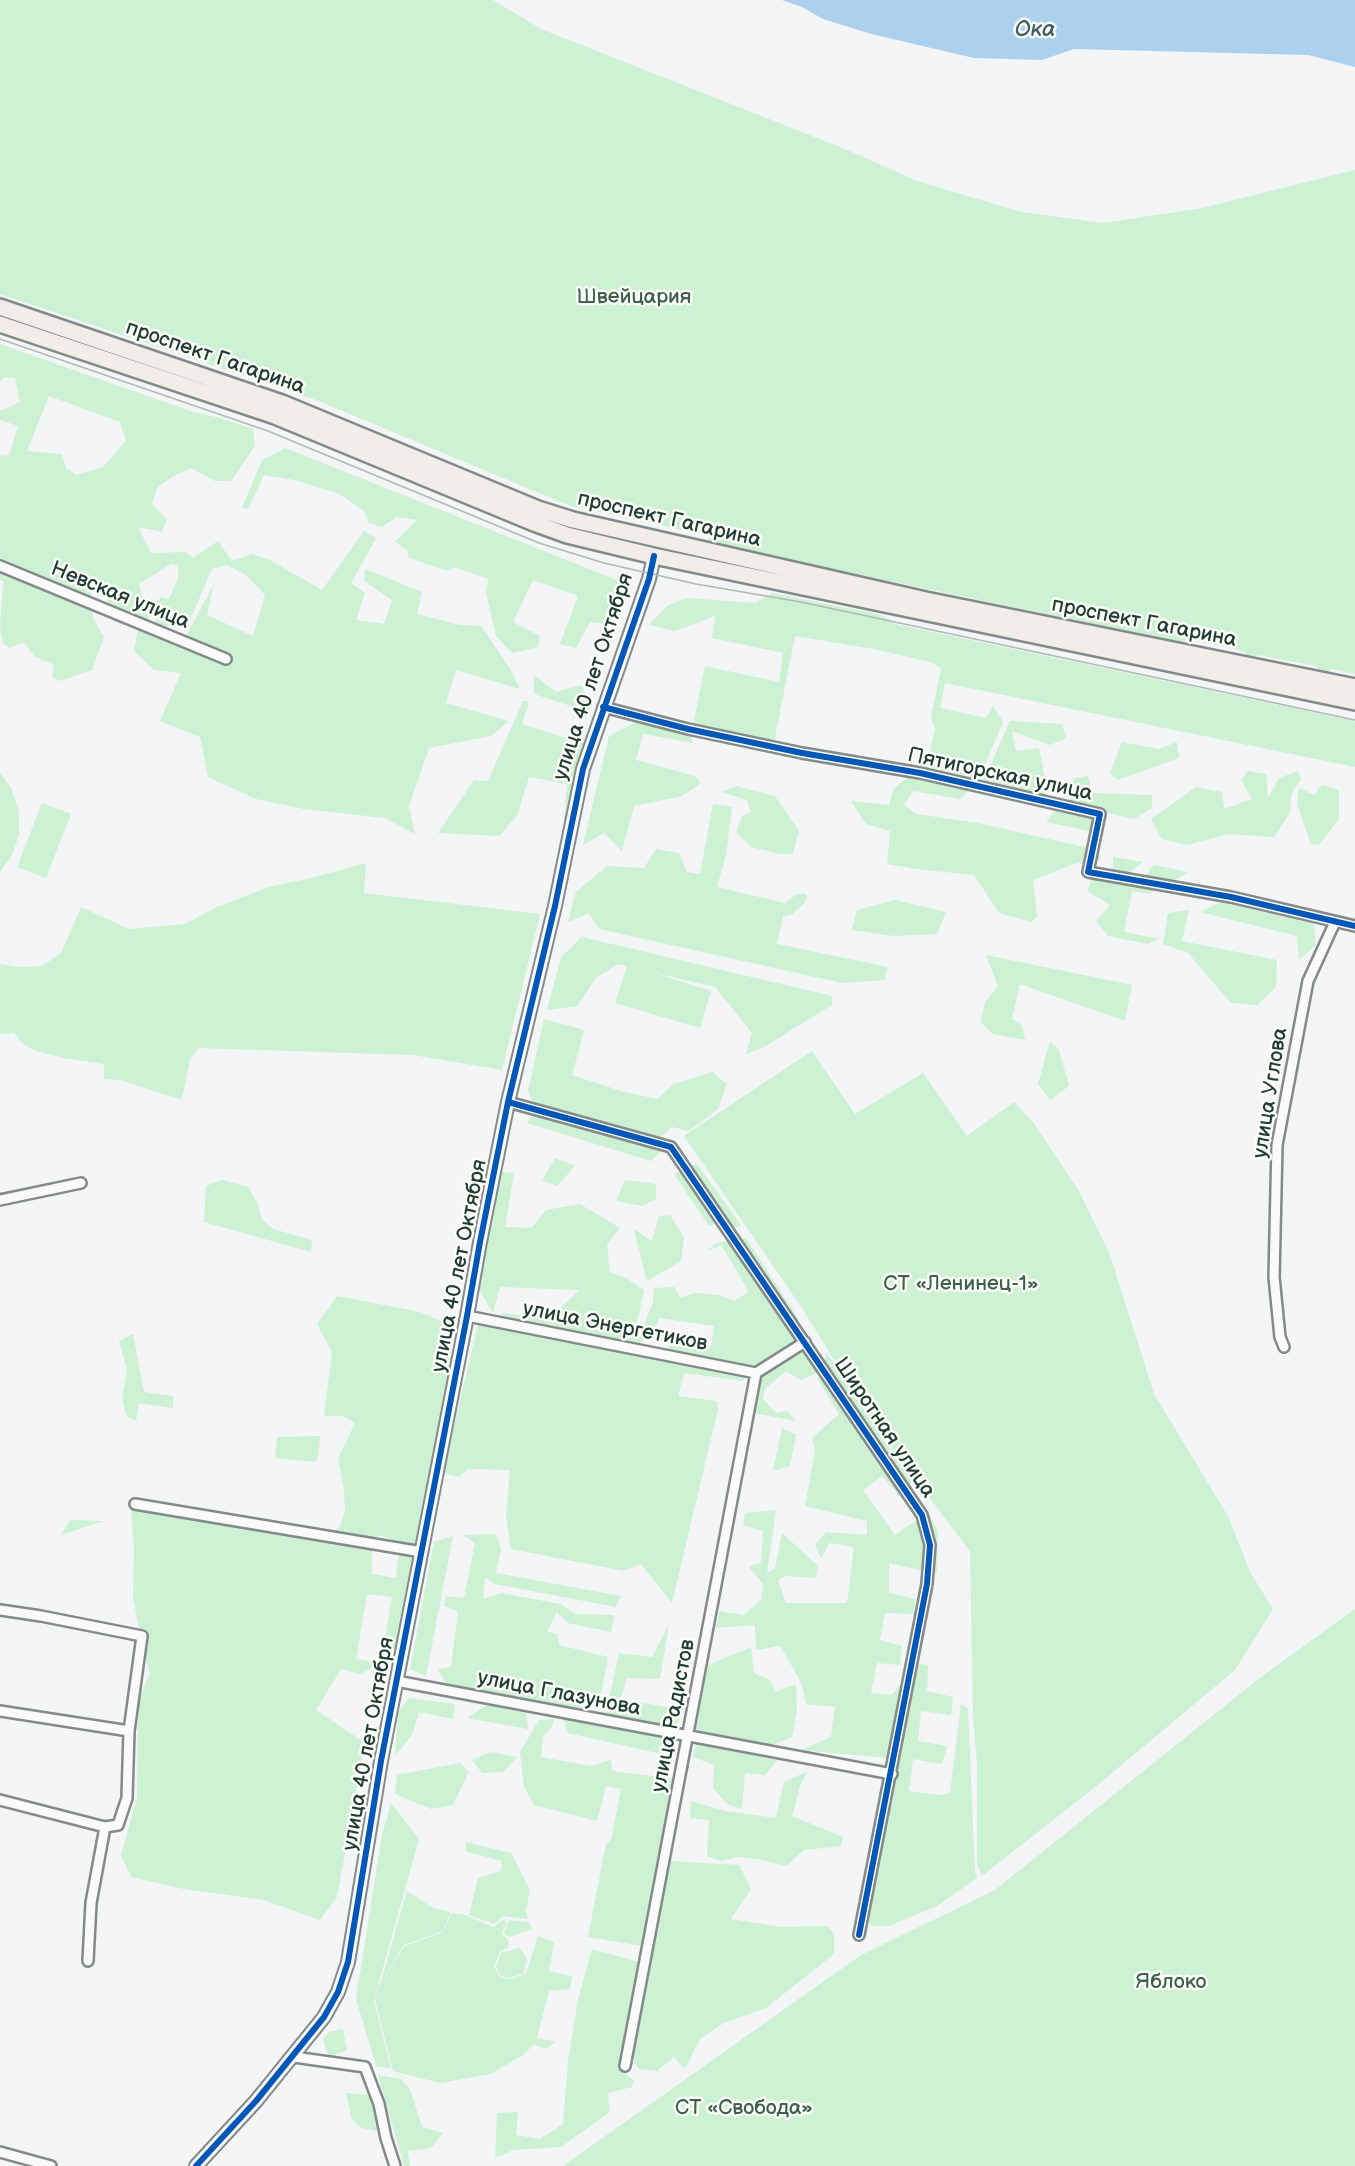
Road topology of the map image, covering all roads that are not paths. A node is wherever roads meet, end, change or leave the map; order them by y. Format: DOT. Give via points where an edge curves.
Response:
graph roads {
  1 [pos="0,307"];
  2 [pos="0,324"];
  3 [pos="657,541"];
  4 [pos="654,556"];
  5 [pos="0,566"];
  6 [pos="226,659"];
  7 [pos="1355,687"];
  8 [pos="1355,702"];
  9 [pos="603,707"];
  10 [pos="1335,922"];
  11 [pos="1355,926"];
  12 [pos="508,1102"];
  13 [pos="81,1183"];
  14 [pos="0,1200"];
  15 [pos="467,1316"];
  16 [pos="805,1342"];
  17 [pos="1284,1347"];
  18 [pos="756,1373"];
  19 [pos="135,1504"];
  20 [pos="422,1552"];
  21 [pos="0,1610"];
  22 [pos="396,1681"];
  23 [pos="0,1711"];
  24 [pos="129,1731"];
  25 [pos="688,1737"];
  26 [pos="891,1774"];
  27 [pos="0,1800"];
  28 [pos="105,1827"];
  29 [pos="860,1935"];
  30 [pos="88,1961"];
  31 [pos="294,2056"];
  32 [pos="625,2066"];
  33 [pos="0,2152"];
  34 [pos="51,2166"];
  35 [pos="196,2166"];
  36 [pos="395,2166"];
  1 -- 3 [label="main road, проспект Гагарина" via="304,411 538,508"];
  2 -- 4 [label="main road, проспект Гагарина" via="309,429 534,524"];
  3 -- 4 [label="main road, улица 40 лет Октября"];
  3 -- 7 [label="main road, проспект Гагарина"];
  4 -- 8 [label="main road, проспект Гагарина"];
  4 -- 9 [label="street, улица 40 лет Октября"];
  5 -- 6 [label="street, Невская улица"];
  9 -- 10 [label="street, Пятигорская улица" via="688,729 920,773 1100,814 1088,872 1231,897"];
  9 -- 12 [label="street, улица 40 лет Октября" via="583,769"];
  10 -- 11 [label="street, Пятигорская улица"];
  10 -- 17 [label="street, улица Углова" via="1308,981 1277,1145 1274,1276"];
  12 -- 15 [label="street, улица 40 лет Октября"];
  12 -- 16 [label="street, Широтная улица" via="671,1147"];
  13 -- 14 [label="street"];
  15 -- 18 [label="street, улица Энергетиков"];
  15 -- 20 [label="street, улица 40 лет Октября"];
  16 -- 18 [label="street"];
  16 -- 26 [label="street, Широтная улица" via="922,1515 930,1545 927,1584"];
  18 -- 25 [label="street, улица Радистов"];
  19 -- 20 [label="street"];
  20 -- 22 [label="street, улица 40 лет Октября"];
  21 -- 24 [label="street" via="142,1636"];
  22 -- 25 [label="street, улица Глазунова"];
  22 -- 31 [label="street, улица 40 лет Октября" via="348,1962 324,2018"];
  23 -- 24 [label="street"];
  24 -- 28 [label="street" via="127,1797 118,1825"];
  25 -- 26 [label="street, улица Глазунова"];
  25 -- 32 [label="street, улица Радистов"];
  26 -- 29 [label="street, Широтная улица"];
  27 -- 28 [label="street"];
  28 -- 30 [label="street" via="91,1903"];
  31 -- 35 [label="street, улица 40 лет Октября"];
  31 -- 36 [label="street" via="366,2067"];
  33 -- 34 [label="street"];
}
